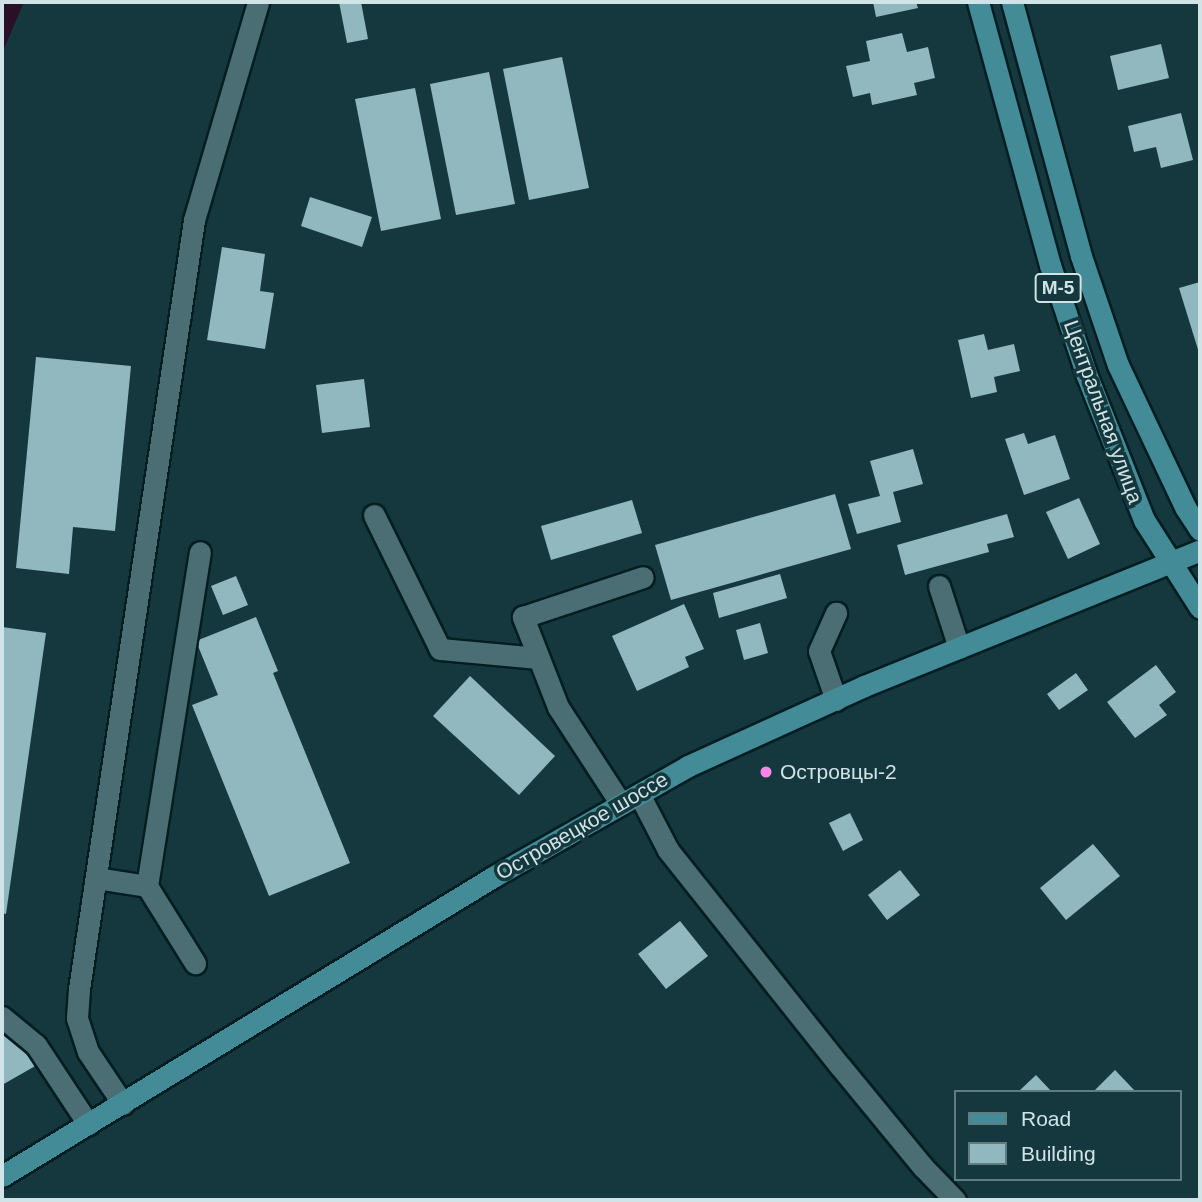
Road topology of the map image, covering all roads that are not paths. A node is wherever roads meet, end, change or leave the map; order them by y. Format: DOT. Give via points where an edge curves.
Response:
graph roads {
  1 [pos="258,2"];
  2 [pos="978,2"];
  3 [pos="1012,2"];
  4 [pos="374,515"];
  5 [pos="1200,530"];
  6 [pos="1200,550"];
  7 [pos="200,552"];
  8 [pos="1170,563"];
  9 [pos="643,577"];
  10 [pos="939,586"];
  11 [pos="1200,608"];
  12 [pos="836,612"];
  13 [pos="959,648"];
  14 [pos="539,658"];
  15 [pos="835,700"];
  16 [pos="630,799"];
  17 [pos="96,878"];
  18 [pos="147,886"];
  19 [pos="195,963"];
  20 [pos="2,1017"];
  21 [pos="123,1104"];
  22 [pos="88,1124"];
  23 [pos="2,1176"];
  24 [pos="955,1200"];
  1 -- 17 [label="street" via="194,220"];
  2 -- 8 [label="main road, Центральная улица / М-5" via="1050,265 1087,376 1144,520"];
  3 -- 5 [label="main road, Центральная улица / М-5" via="1081,256 1118,365"];
  4 -- 14 [label="street" via="440,649"];
  6 -- 8 [label="main road, Островецкое шоссе"];
  7 -- 18 [label="street"];
  8 -- 11 [label="main road, Центральная улица / М-5"];
  8 -- 13 [label="main road, Островецкое шоссе"];
  9 -- 14 [label="street" via="523,617"];
  10 -- 13 [label="street"];
  12 -- 15 [label="street" via="819,651"];
  13 -- 15 [label="main road, Островецкое шоссе"];
  14 -- 16 [label="street" via="558,707"];
  15 -- 16 [label="main road, Островецкое шоссе" via="688,766"];
  16 -- 21 [label="main road, Островецкое шоссе"];
  16 -- 24 [label="street" via="914,1157"];
  17 -- 18 [label="street"];
  17 -- 21 [label="street" via="77,1018 88,1052"];
  18 -- 19 [label="street"];
  20 -- 22 [label="street" via="36,1045"];
  21 -- 22 [label="main road, Островецкое шоссе"];
  22 -- 23 [label="main road, Островецкое шоссе"];
}
